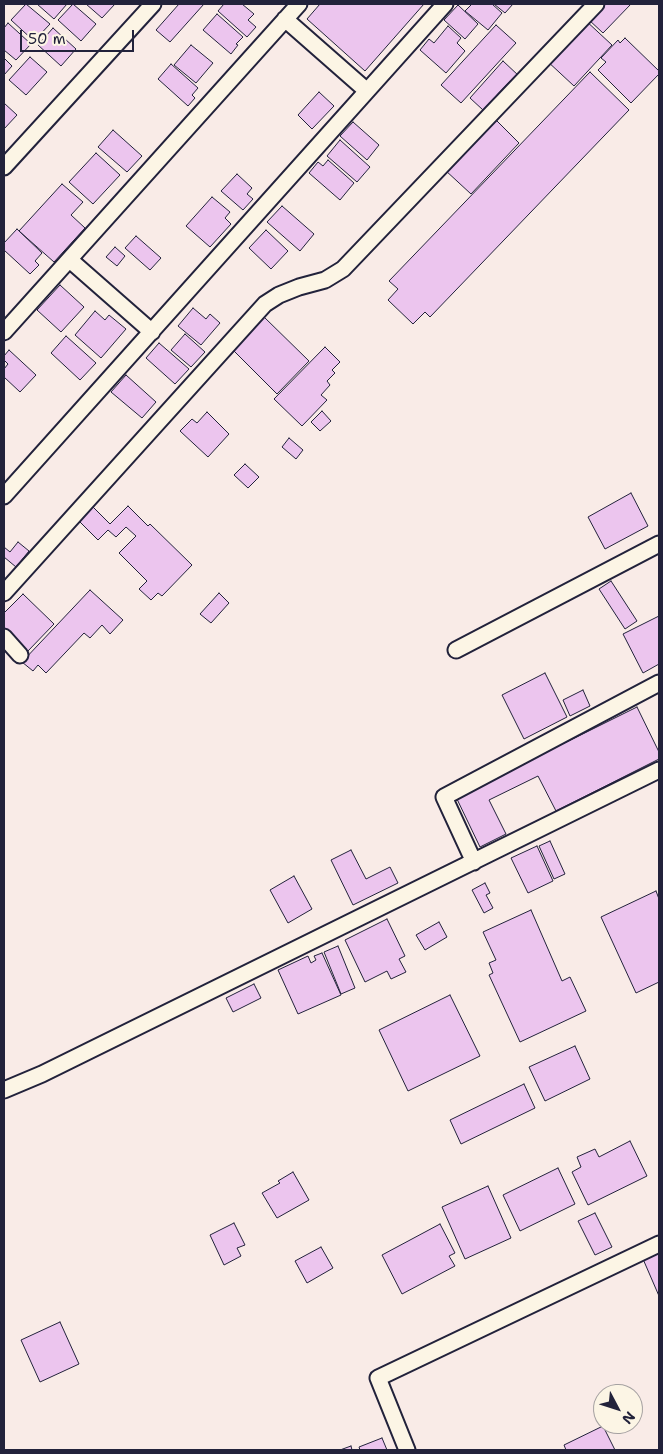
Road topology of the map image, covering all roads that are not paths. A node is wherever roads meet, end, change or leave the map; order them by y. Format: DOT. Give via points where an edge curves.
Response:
graph roads {
  1 [pos="153,4"];
  2 [pos="299,4"];
  3 [pos="445,4"];
  4 [pos="596,4"];
  5 [pos="285,19"];
  6 [pos="367,91"];
  7 [pos="4,167"];
  8 [pos="70,260"];
  9 [pos="4,332"];
  10 [pos="152,332"];
  11 [pos="4,496"];
  12 [pos="659,544"];
  13 [pos="4,593"];
  14 [pos="4,637"];
  15 [pos="456,650"];
  16 [pos="20,655"];
  17 [pos="659,683"];
  18 [pos="659,770"];
  19 [pos="474,862"];
  20 [pos="4,1090"];
  21 [pos="659,1244"];
  22 [pos="407,1450"];
  1 -- 7 [label="street"];
  2 -- 5 [label="street"];
  3 -- 6 [label="street"];
  4 -- 13 [label="street" via="343,269 325,280 278,295 265,304"];
  5 -- 6 [label="street"];
  5 -- 8 [label="street"];
  6 -- 10 [label="street"];
  8 -- 9 [label="street"];
  8 -- 10 [label="street"];
  10 -- 11 [label="street"];
  12 -- 15 [label="street"];
  14 -- 16 [label="street"];
  17 -- 19 [label="street" via="444,796"];
  18 -- 19 [label="street"];
  19 -- 20 [label="street"];
  21 -- 22 [label="street" via="378,1378"];
}
